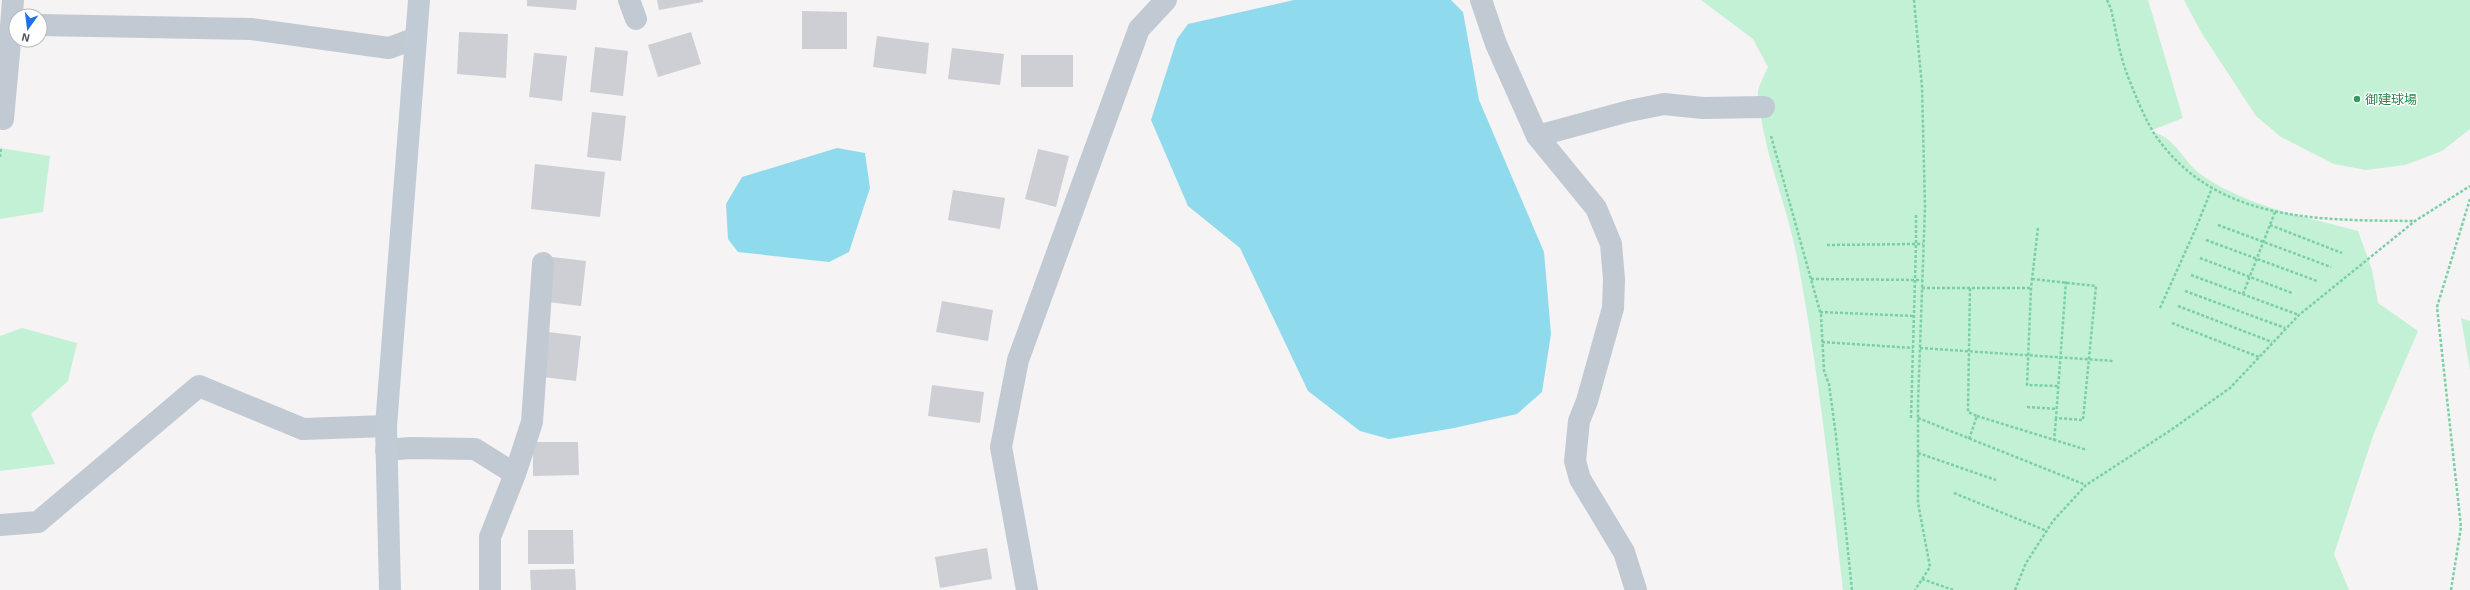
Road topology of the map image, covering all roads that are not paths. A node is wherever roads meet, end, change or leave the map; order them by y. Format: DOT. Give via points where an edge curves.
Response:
graph roads {
  1 [pos="419,0"];
  2 [pos="1166,0"];
  3 [pos="1481,0"];
  4 [pos="48,25"];
  5 [pos="416,38"];
  6 [pos="8,45"];
  7 [pos="5,55"];
  8 [pos="1764,108"];
  9 [pos="3,119"];
  10 [pos="1537,136"];
  11 [pos="543,263"];
  12 [pos="386,426"];
  13 [pos="386,450"];
  14 [pos="515,474"];
  15 [pos="0,525"];
  16 [pos="390,590"];
  17 [pos="490,590"];
  18 [pos="1027,590"];
  19 [pos="1636,590"];
  1 -- 5 [label="street"];
  2 -- 18 [label="street" via="1139,29 1018,360 1001,448"];
  3 -- 10 [label="street" via="1496,44"];
  4 -- 5 [label="street" via="251,29 389,48"];
  5 -- 12 [label="street"];
  6 -- 7 [label="street"];
  7 -- 9 [label="street"];
  8 -- 10 [label="street" via="1703,108 1664,104"];
  10 -- 19 [label="street" via="1596,208 1611,244 1613,308 1579,421 1575,461 1580,479 1624,552"];
  11 -- 14 [label="street" via="532,422"];
  12 -- 13 [label="street"];
  12 -- 15 [label="street" via="303,429 199,386 38,522"];
  13 -- 14 [label="street" via="475,449"];
  13 -- 16 [label="street"];
  14 -- 17 [label="street" via="490,537"];
}
